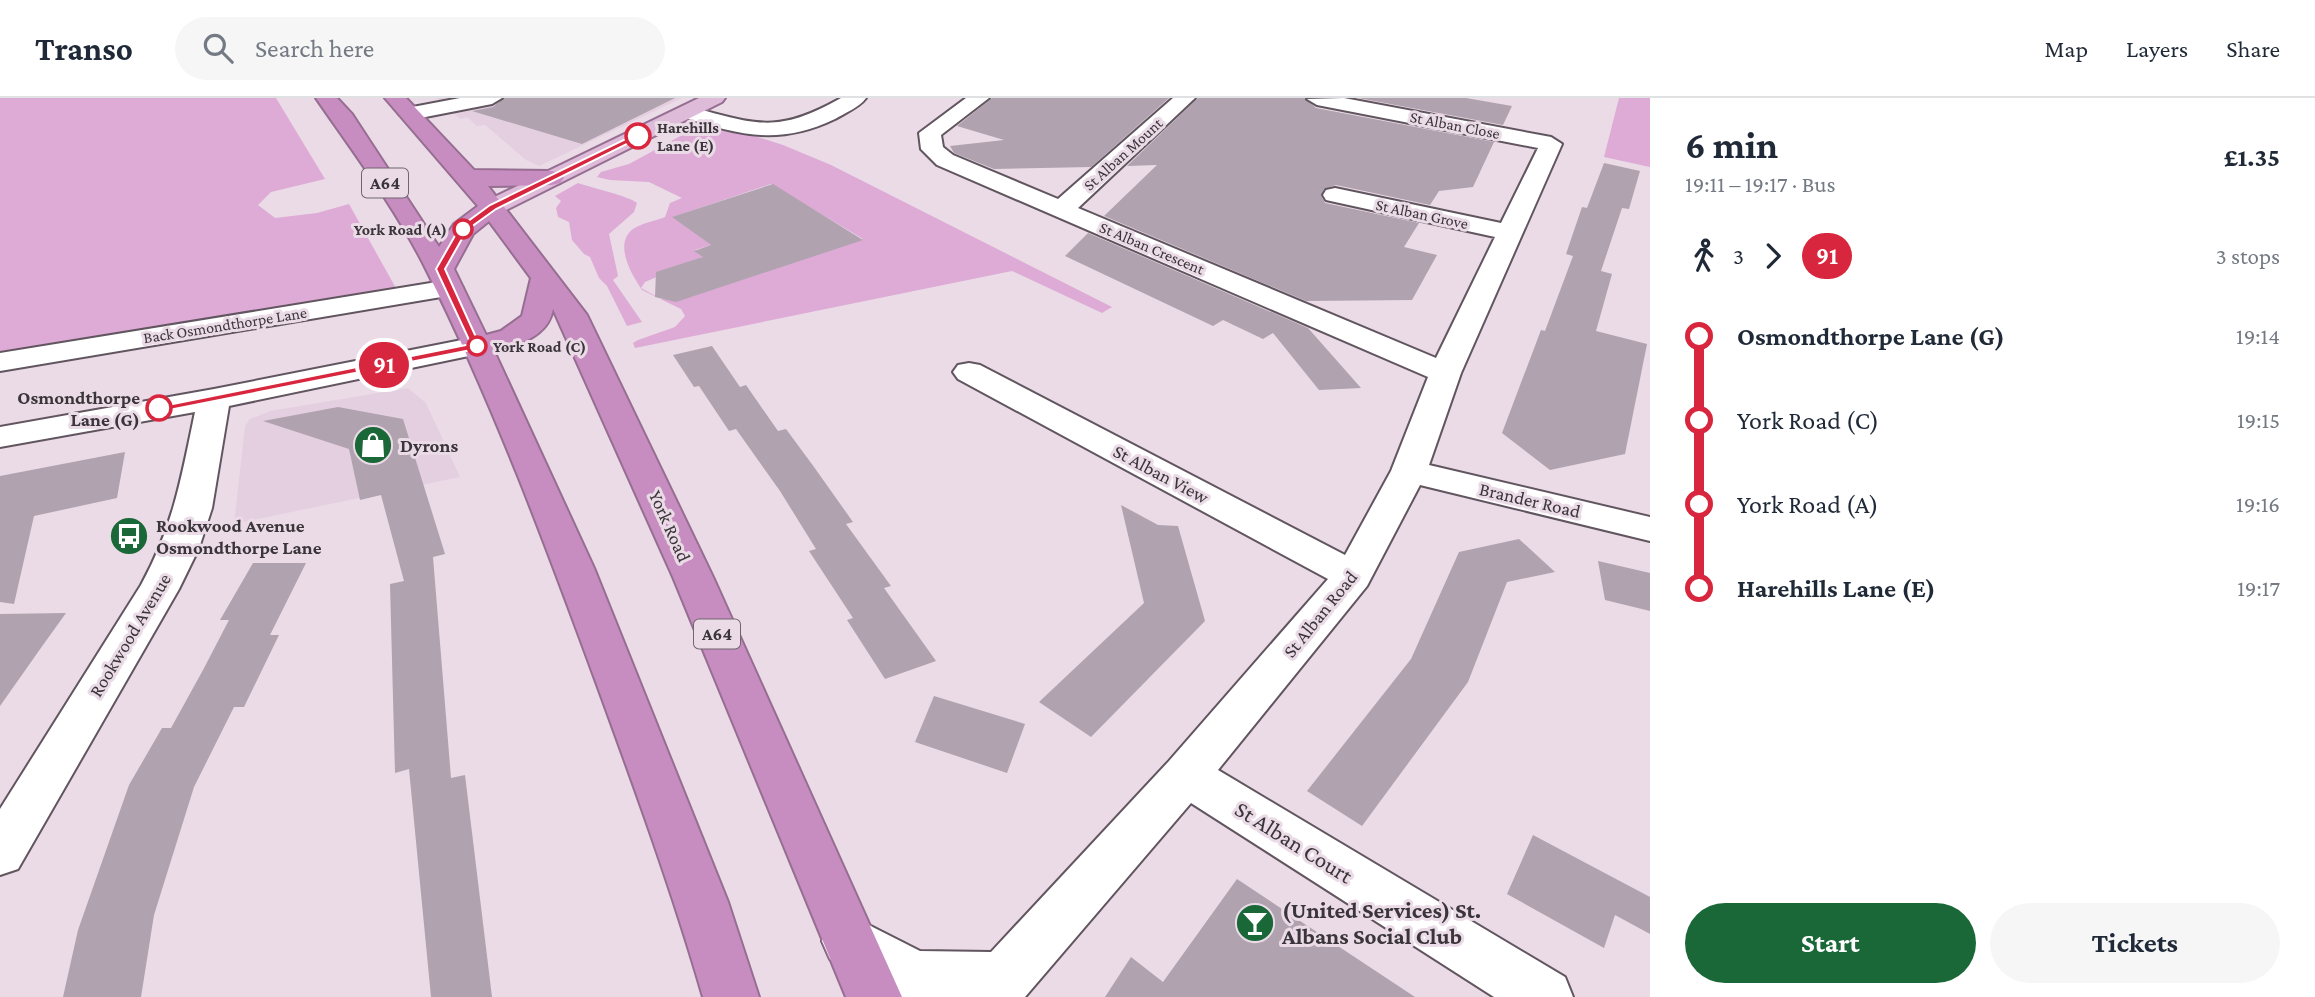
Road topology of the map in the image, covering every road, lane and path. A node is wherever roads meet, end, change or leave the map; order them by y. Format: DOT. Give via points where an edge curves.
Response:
graph roads {
  1 [pos="326,98"];
  2 [pos="492,98"];
  3 [pos="715,98"];
  4 [pos="856,98"];
  5 [pos="979,98"];
  6 [pos="1185,98"];
  7 [pos="1317,99"];
  8 [pos="402,106"];
  9 [pos="686,112"];
  10 [pos="1552,144"];
  11 [pos="467,177"];
  12 [pos="552,178"];
  13 [pos="1335,195"];
  14 [pos="493,207"];
  15 [pos="1062,209"];
  16 [pos="1510,233"];
  17 [pos="445,279"];
  18 [pos="544,279"];
  19 [pos="477,346"];
  20 [pos="0,362"];
  21 [pos="969,372"];
  22 [pos="1445,373"];
  23 [pos="214,399"];
  24 [pos="0,437"];
  25 [pos="1409,471"];
  26 [pos="1650,529"];
  27 [pos="1353,576"];
  28 [pos="1186,775"];
  29 [pos="0,853"];
  30 [pos="849,941"];
  31 [pos="990,988"];
  32 [pos="731,997"];
  33 [pos="874,997"];
  34 [pos="1545,997"];
  1 -- 17 [label="highway, A64" via="344,119"];
  2 -- 8 [label="street"];
  3 -- 9 [label="main road"];
  4 -- 9 [label="street" via="823,118 788,131 749,131"];
  5 -- 15 [label="street, St Alban Crescent" via="930,133 933,151 944,160"];
  6 -- 15 [label="street, St Alban Mount"];
  7 -- 10 [label="street, St Alban Close"];
  8 -- 11 [label="highway, York Road / A64"];
  9 -- 12 [label="main road"];
  10 -- 16 [label="street, St Alban Road"];
  11 -- 12 [label="highway"];
  11 -- 14 [label="highway, York Road / A64"];
  12 -- 14 [label="main road"];
  13 -- 16 [label="street, St Alban Grove"];
  14 -- 17 [label="highway" via="463,229"];
  14 -- 18 [label="highway, York Road / A64"];
  15 -- 22 [label="street, St Alban Crescent"];
  16 -- 22 [label="street, St Alban Road"];
  17 -- 19 [label="highway, A64"];
  17 -- 20 [label="street, Back Osmondthorpe Lane"];
  18 -- 19 [label="highway" via="536,320 511,338"];
  18 -- 30 [label="highway, York Road / A64" via="572,315 609,391"];
  19 -- 23 [label="street"];
  19 -- 32 [label="highway, A64" via="574,568 702,902"];
  21 -- 27 [label="street, St Alban View"];
  22 -- 25 [label="street, St Alban Road"];
  23 -- 24 [label="street"];
  23 -- 29 [label="street, Rookwood Avenue" via="194,508 180,548"];
  25 -- 26 [label="street, Brander Road"];
  25 -- 27 [label="street, St Alban Road"];
  27 -- 28 [label="street, St Alban Road"];
  28 -- 31 [label="street, St Alban Road"];
  28 -- 34 [label="street, St Alban Court"];
  30 -- 31 [label="street, St Alban Road" via="891,968 920,978"];
  30 -- 33 [label="highway, York Road / A64"];
}
